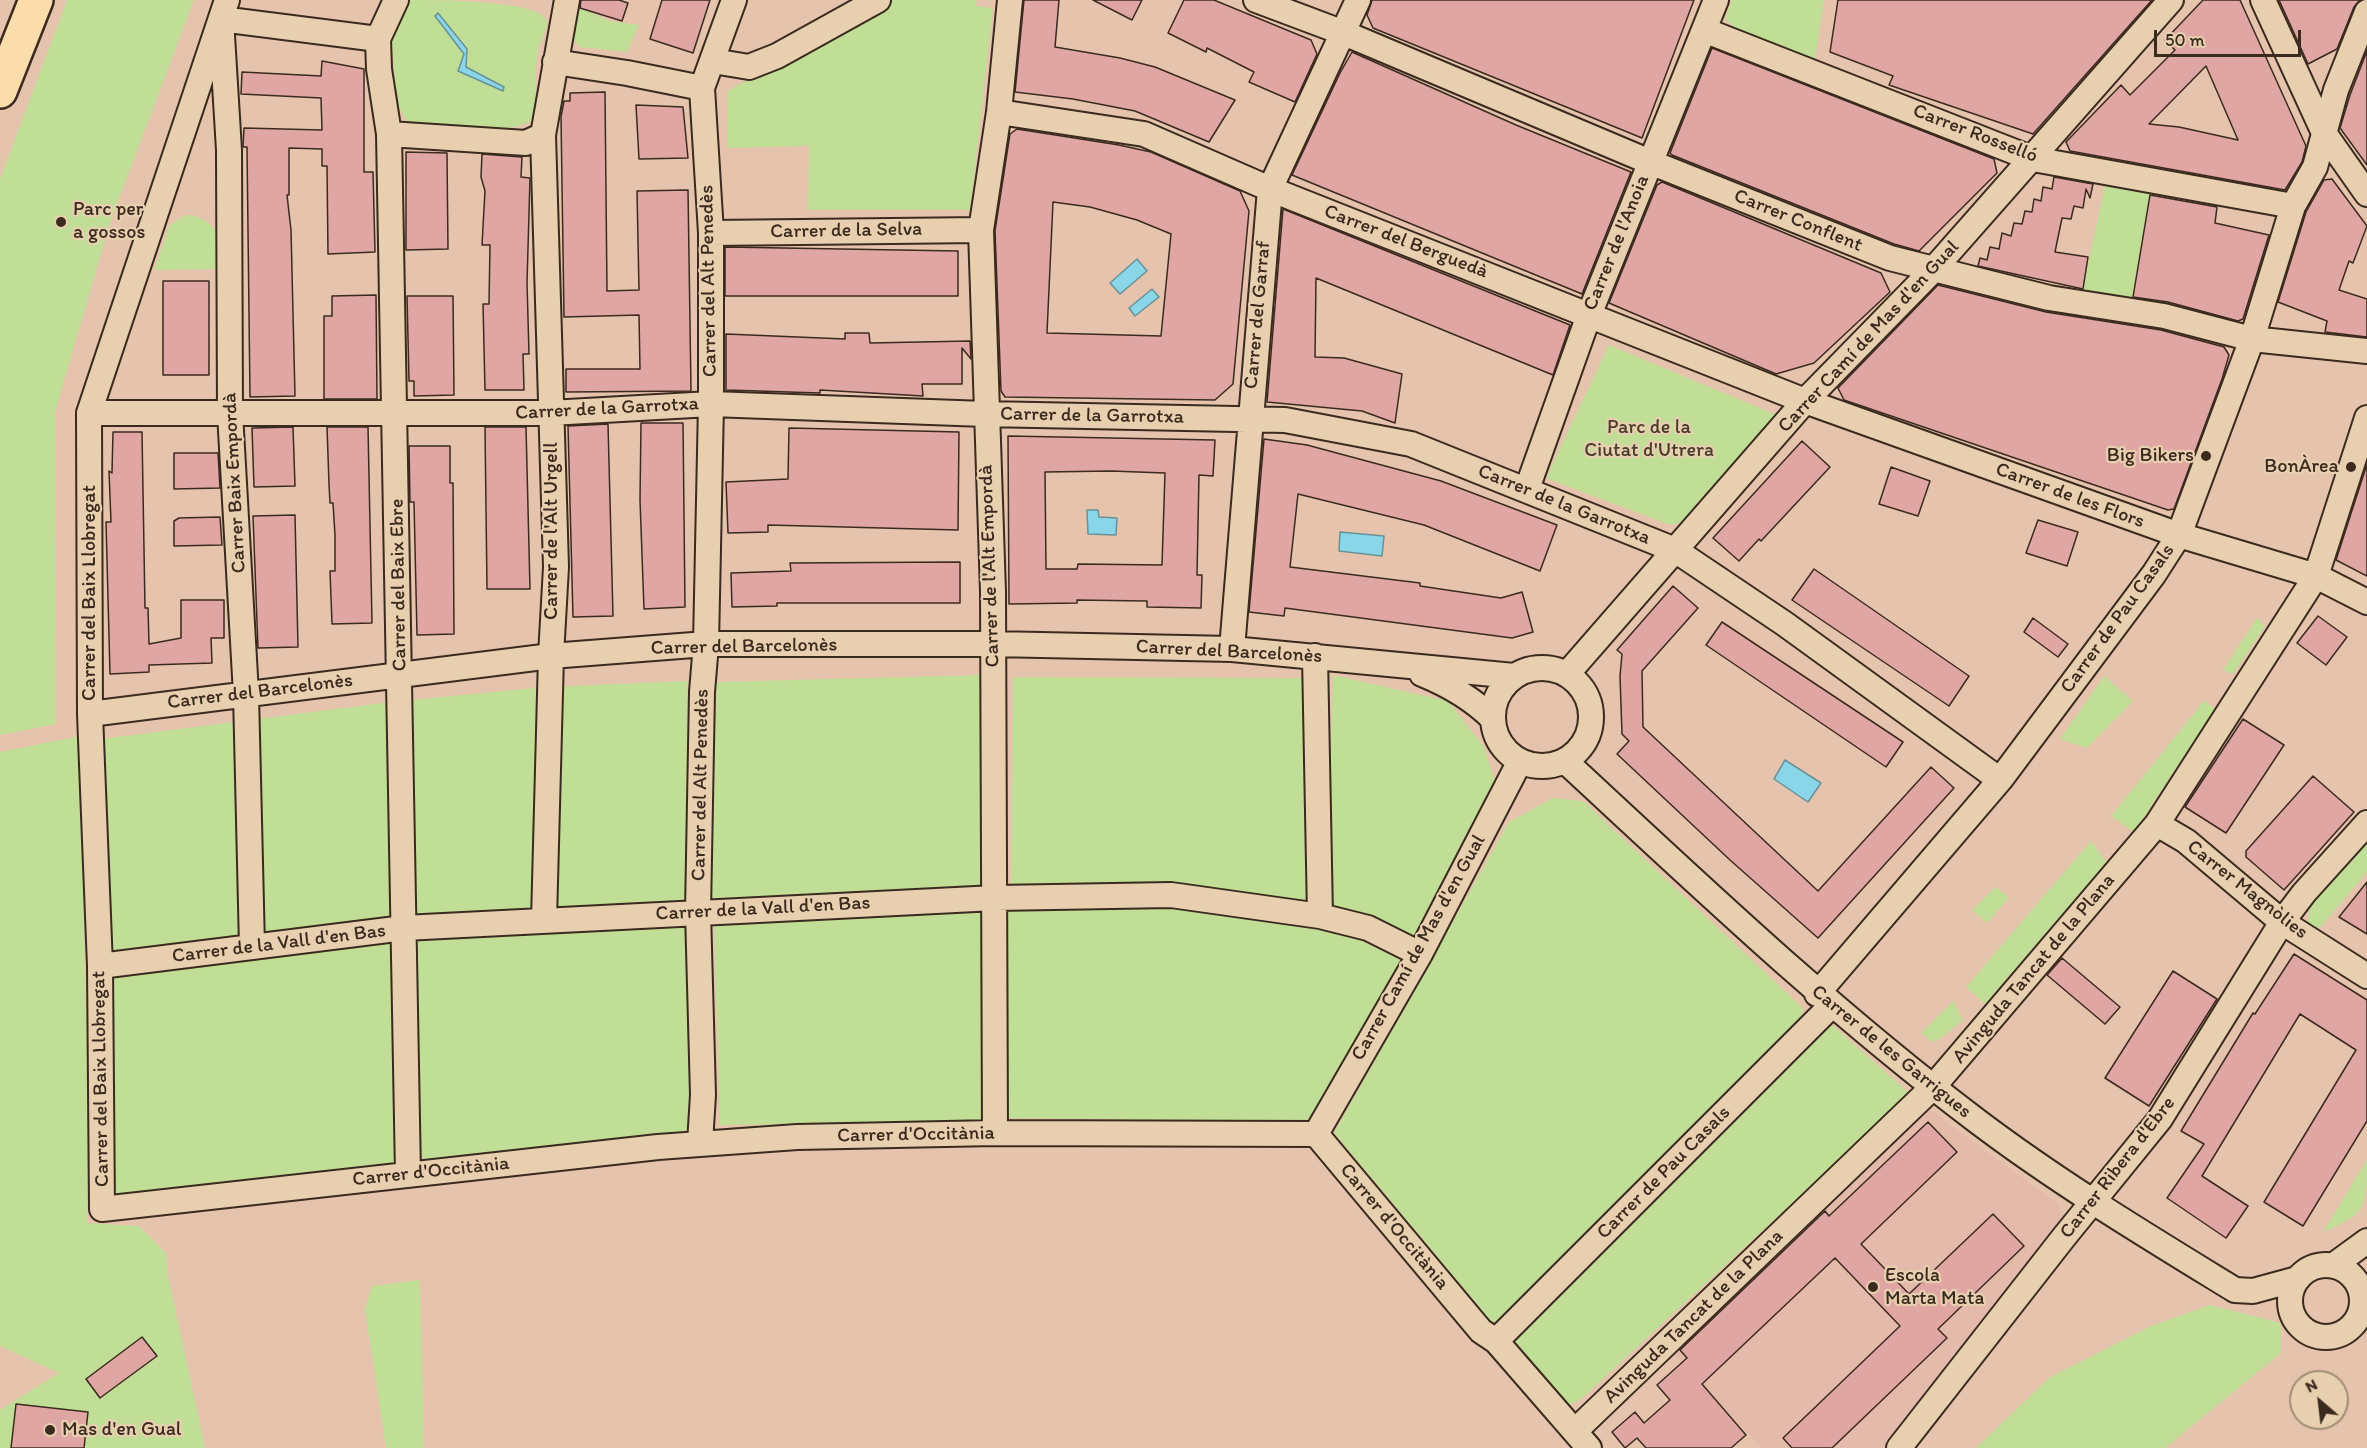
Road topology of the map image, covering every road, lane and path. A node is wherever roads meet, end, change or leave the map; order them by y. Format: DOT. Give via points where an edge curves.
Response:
graph roads {
  1 [pos="36,0"];
  2 [pos="396,0"];
  3 [pos="567,0"];
  4 [pos="734,0"];
  5 [pos="878,0"];
  6 [pos="1011,0"];
  7 [pos="1256,0"];
  8 [pos="1358,0"];
  9 [pos="1716,0"];
  10 [pos="2171,0"];
  11 [pos="2263,0"];
  12 [pos="224,10"];
  13 [pos="2367,12"];
  14 [pos="1704,30"];
  15 [pos="1344,33"];
  16 [pos="378,39"];
  17 [pos="713,61"];
  18 [pos="555,62"];
  19 [pos="702,88"];
  20 [pos="0,91"];
  21 [pos="999,112"];
  22 [pos="2325,133"];
  23 [pos="389,134"];
  24 [pos="543,135"];
  25 [pos="2033,159"];
  26 [pos="1650,162"];
  27 [pos="1270,189"];
  28 [pos="2367,194"];
  29 [pos="2293,206"];
  30 [pos="981,230"];
  31 [pos="711,233"];
  32 [pos="1933,270"];
  33 [pos="1589,315"];
  34 [pos="2252,339"];
  35 [pos="2367,351"];
  36 [pos="1805,401"];
  37 [pos="711,404"];
  38 [pos="89,413"];
  39 [pos="230,413"];
  40 [pos="550,413"];
  41 [pos="394,414"];
  42 [pos="985,414"];
  43 [pos="1249,418"];
  44 [pos="2367,418"];
  45 [pos="1527,489"];
  46 [pos="2179,535"];
  47 [pos="1675,550"];
  48 [pos="2316,576"];
  49 [pos="2367,602"];
  50 [pos="706,644"];
  51 [pos="993,644"];
  52 [pos="1232,649"];
  53 [pos="551,656"];
  54 [pos="1315,656"];
  55 [pos="1400,665"];
  56 [pos="401,674"];
  57 [pos="1567,674"];
  58 [pos="1514,676"];
  59 [pos="246,694"];
  60 [pos="90,714"];
  61 [pos="1493,719"];
  62 [pos="1520,761"];
  63 [pos="1565,761"];
  64 [pos="2000,780"];
  65 [pos="2367,823"];
  66 [pos="2157,824"];
  67 [pos="995,898"];
  68 [pos="698,912"];
  69 [pos="1320,916"];
  70 [pos="544,921"];
  71 [pos="2282,922"];
  72 [pos="404,928"];
  73 [pos="252,947"];
  74 [pos="1420,954"];
  75 [pos="100,966"];
  76 [pos="2367,976"];
  77 [pos="1825,1000"];
  78 [pos="1933,1087"];
  79 [pos="995,1133"];
  80 [pos="1316,1134"];
  81 [pos="700,1143"];
  82 [pos="408,1175"];
  83 [pos="2094,1203"];
  84 [pos="102,1209"];
  85 [pos="2367,1241"];
  86 [pos="2334,1265"];
  87 [pos="2297,1279"];
  88 [pos="2253,1291"];
  89 [pos="2365,1291"];
  90 [pos="2292,1311"];
  91 [pos="2361,1326"];
  92 [pos="1496,1341"];
  93 [pos="1575,1432"];
  94 [pos="1899,1448"];
  1 -- 20 [label="highway"];
  2 -- 16 [label="street, Carrer del Baix Ebre"];
  3 -- 18 [label="street, Carrer de l'Alt Urgell"];
  4 -- 17 [label="street, Carrer del Alt Penedès"];
  5 -- 17 [label="street" via="777,56 749,67"];
  6 -- 21 [label="street, Carrer de l'Alt Empordà"];
  7 -- 15 [label="street, Carrer Conflent"];
  8 -- 15 [label="street, Carrer del Garraf"];
  9 -- 14 [label="street, Carrer de l'Anoia"];
  10 -- 25 [label="street, Carrer Camí de Mas d'en Gual"];
  11 -- 22 [label="street"];
  12 -- 16 [label="street"];
  12 -- 38 [label="street, Carrer del Baix Llobregat"];
  12 -- 39 [label="street, Carrer Baix Empordà"];
  13 -- 22 [label="street, Carrer de Pau Casals" via="2336,90"];
  14 -- 25 [label="street, Carrer Rosselló"];
  14 -- 26 [label="street, Carrer de l'Anoia"];
  15 -- 26 [label="street, Carrer Conflent"];
  15 -- 27 [label="street, Carrer del Garraf"];
  16 -- 23 [label="street, Carrer del Baix Ebre"];
  17 -- 19 [label="street, Carrer del Alt Penedès"];
  18 -- 19 [label="street"];
  18 -- 24 [label="street, Carrer de l'Alt Urgell"];
  19 -- 31 [label="street, Carrer del Alt Penedès"];
  21 -- 27 [label="street, Carrer del Berguedà" via="1144,135"];
  21 -- 30 [label="street, Carrer de l'Alt Empordà"];
  22 -- 28 [label="street"];
  22 -- 29 [label="street, Carrer de Pau Casals" via="2315,167"];
  23 -- 24 [label="street" via="526,143"];
  23 -- 41 [label="street, Carrer del Baix Ebre"];
  24 -- 40 [label="street, Carrer de l'Alt Urgell"];
  25 -- 29 [label="street, Carrer Rosselló"];
  25 -- 32 [label="street, Carrer Camí de Mas d'en Gual"];
  26 -- 32 [label="street, Carrer Conflent" via="1890,258"];
  26 -- 33 [label="street, Carrer de l'Anoia"];
  27 -- 33 [label="street, Carrer del Berguedà"];
  27 -- 43 [label="street, Carrer del Garraf"];
  29 -- 34 [label="street, Carrer de Pau Casals"];
  30 -- 31 [label="street, Carrer de la Selva"];
  30 -- 42 [label="street, Carrer de l'Alt Empordà"];
  31 -- 37 [label="street, Carrer del Alt Penedès"];
  32 -- 34 [label="street, Carrer Conflent" via="2049,298 2164,316"];
  32 -- 36 [label="street, Carrer Camí de Mas d'en Gual"];
  33 -- 36 [label="street, Carrer del Berguedà"];
  33 -- 45 [label="street, Carrer de l'Anoia"];
  34 -- 35 [label="street, Carrer Conflent"];
  34 -- 46 [label="street, Carrer de Pau Casals"];
  36 -- 46 [label="street, Carrer de les Flors"];
  36 -- 47 [label="street, Carrer Camí de Mas d'en Gual"];
  37 -- 40 [label="street, Carrer de la Garrotxa"];
  37 -- 42 [label="street, Carrer de la Garrotxa"];
  37 -- 50 [label="street, Carrer del Alt Penedès"];
  38 -- 39 [label="street, Carrer de la Garrotxa"];
  38 -- 60 [label="street, Carrer del Baix Llobregat"];
  39 -- 41 [label="street, Carrer de la Garrotxa"];
  39 -- 59 [label="street, Carrer Baix Empordà"];
  40 -- 41 [label="street, Carrer de la Garrotxa"];
  40 -- 53 [label="street, Carrer de l'Alt Urgell" via="556,567"];
  41 -- 56 [label="street, Carrer del Baix Ebre"];
  42 -- 43 [label="street, Carrer de la Garrotxa"];
  42 -- 51 [label="street, Carrer de l'Alt Empordà"];
  43 -- 45 [label="street, Carrer de la Garrotxa" via="1285,420 1411,444"];
  43 -- 52 [label="street, Carrer del Garraf"];
  44 -- 48 [label="street, Avinguda Tancat de la Plana"];
  45 -- 47 [label="street, Carrer de la Garrotxa"];
  46 -- 48 [label="street, Carrer de les Flors"];
  46 -- 64 [label="street, Carrer de Pau Casals"];
  47 -- 57 [label="street, Carrer Camí de Mas d'en Gual"];
  47 -- 64 [label="street, Carrer de la Garrotxa" via="1785,624"];
  48 -- 49 [label="street, Carrer de les Flors"];
  48 -- 66 [label="street, Avinguda Tancat de la Plana"];
  50 -- 51 [label="street, Carrer del Barcelonès"];
  50 -- 53 [label="street, Carrer del Barcelonès"];
  50 -- 68 [label="street, Carrer del Alt Penedès"];
  51 -- 52 [label="street, Carrer del Barcelonès"];
  51 -- 67 [label="street, Carrer de l'Alt Empordà"];
  52 -- 54 [label="street, Carrer del Barcelonès"];
  53 -- 56 [label="street, Carrer del Barcelonès"];
  53 -- 70 [label="street, Carrer de l'Alt Urgell"];
  54 -- 55 [label="street, Carrer del Barcelonès"];
  54 -- 69 [label="street"];
  55 -- 58 [label="street, Carrer del Barcelonès"];
  55 -- 61 [label="street, Carrer del Barcelonès" via="1445,683 1476,702"];
  56 -- 59 [label="street, Carrer del Barcelonès"];
  56 -- 72 [label="street, Carrer del Baix Ebre"];
  57 -- 58 [label="street" via="1541,667"];
  57 -- 63 [label="street" via="1585,693 1592,718 1579,751"];
  58 -- 61 [label="street" via="1498,695"];
  59 -- 60 [label="street, Carrer del Barcelonès"];
  59 -- 73 [label="street, Carrer Baix Empordà"];
  60 -- 75 [label="street, Carrer del Baix Llobregat"];
  61 -- 62 [label="street" via="1500,744"];
  62 -- 63 [label="street" via="1542,767"];
  62 -- 74 [label="street, Carrer Camí de Mas d'en Gual"];
  63 -- 77 [label="street, Carrer de les Garrigues"];
  64 -- 77 [label="street, Carrer de Pau Casals"];
  65 -- 71 [label="street, Carrer Ribera d'Ebre"];
  66 -- 71 [label="street, Carrer Magnòlies" via="2186,842"];
  66 -- 78 [label="street, Avinguda Tancat de la Plana"];
  67 -- 68 [label="street, Carrer de la Vall d'en Bas"];
  67 -- 69 [label="street, Carrer de la Vall d'en Bas" via="1171,895"];
  67 -- 79 [label="street, Carrer de l'Alt Empordà"];
  68 -- 70 [label="street, Carrer de la Vall d'en Bas"];
  68 -- 81 [label="street, Carrer del Alt Penedès" via="703,1095"];
  69 -- 74 [label="street, Carrer de la Vall d'en Bas" via="1368,928"];
  70 -- 72 [label="street, Carrer de la Vall d'en Bas"];
  71 -- 76 [label="street, Carrer Magnòlies"];
  71 -- 83 [label="street, Carrer Ribera d'Ebre" via="2160,1119"];
  72 -- 73 [label="street, Carrer de la Vall d'en Bas"];
  72 -- 82 [label="street, Carrer del Baix Ebre"];
  73 -- 75 [label="street, Carrer de la Vall d'en Bas"];
  74 -- 80 [label="street, Carrer Camí de Mas d'en Gual"];
  75 -- 84 [label="street, Carrer del Baix Llobregat"];
  77 -- 78 [label="street, Carrer de les Garrigues"];
  77 -- 92 [label="street, Carrer de Pau Casals"];
  78 -- 83 [label="street, Carrer de les Garrigues"];
  78 -- 93 [label="street, Avinguda Tancat de la Plana"];
  79 -- 80 [label="street, Carrer d'Occitània"];
  79 -- 81 [label="street, Carrer d'Occitània"];
  80 -- 92 [label="street, Carrer d'Occitània" via="1481,1331"];
  81 -- 82 [label="street, Carrer d'Occitània"];
  82 -- 84 [label="street, Carrer d'Occitània"];
  83 -- 88 [label="street, Carrer de les Garrigues" via="2235,1290"];
  83 -- 94 [label="street, Carrer Ribera d'Ebre"];
  85 -- 86 [label="street"];
  86 -- 87 [label="street" via="2320,1265"];
  86 -- 89 [label="street" via="2348,1271"];
  87 -- 88 [label="street, Carrer de les Garrigues"];
  87 -- 90 [label="street" via="2291,1294"];
  88 -- 90 [label="street, Carrer de les Garrigues"];
  89 -- 91 [label="street"];
  90 -- 91 [label="street" via="2302,1328 2320,1336"];
  92 -- 93 [label="street, Carrer d'Occitània"];
}
